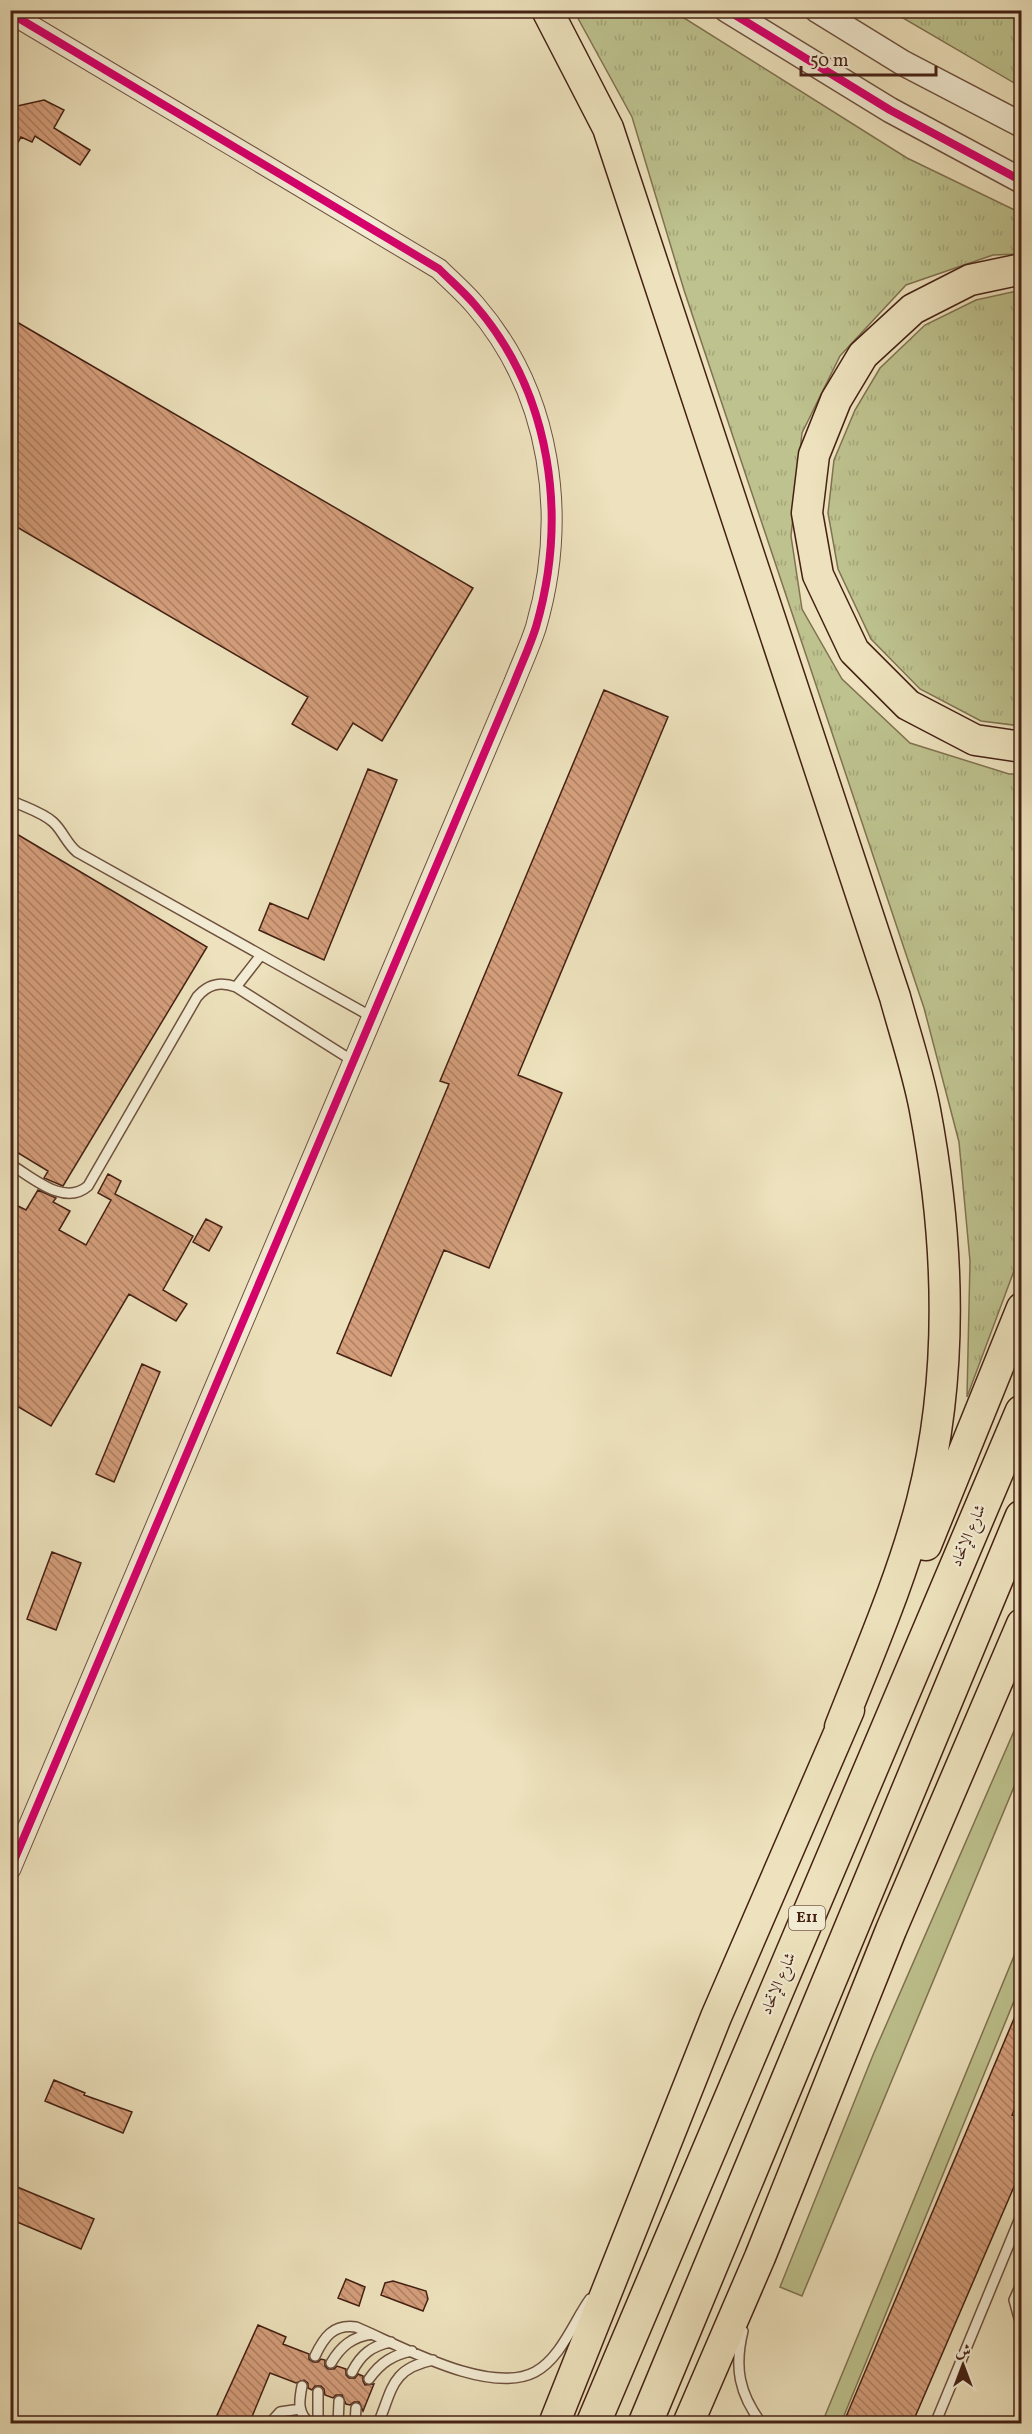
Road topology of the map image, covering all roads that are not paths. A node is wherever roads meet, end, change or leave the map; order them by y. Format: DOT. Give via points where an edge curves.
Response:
graph roads {
  1 [pos="547,10"];
  2 [pos="727,10"];
  3 [pos="818,10"];
  4 [pos="10,14"];
  5 [pos="1022,125"];
  6 [pos="1022,181"];
  7 [pos="1022,269"];
  8 [pos="1022,747"];
  9 [pos="10,801"];
  10 [pos="261,955"];
  11 [pos="236,987"];
  12 [pos="372,1017"];
  13 [pos="353,1061"];
  14 [pos="10,1164"];
  15 [pos="1022,1308"];
  16 [pos="1022,1412"];
  17 [pos="1022,1517"];
  18 [pos="1022,1624"];
  19 [pos="1022,1639"];
  20 [pos="984,1713"];
  21 [pos="840,1727"];
  22 [pos="10,1870"];
  23 [pos="1022,2213"];
  24 [pos="760,2257"];
  25 [pos="617,2260"];
  26 [pos="1022,2282"];
  27 [pos="747,2311"];
  28 [pos="745,2322"];
  29 [pos="1022,2328"];
  30 [pos="372,2334"];
  31 [pos="391,2342"];
  32 [pos="412,2351"];
  33 [pos="315,2356"];
  34 [pos="433,2360"];
  35 [pos="331,2363"];
  36 [pos="352,2372"];
  37 [pos="369,2379"];
  38 [pos="302,2386"];
  39 [pos="318,2392"];
  40 [pos="339,2401"];
  41 [pos="356,2408"];
  42 [pos="300,2409"];
  43 [pos="269,2424"];
  44 [pos="312,2424"];
  45 [pos="322,2424"];
  46 [pos="338,2424"];
  47 [pos="355,2424"];
  48 [pos="378,2424"];
  49 [pos="554,2424"];
  50 [pos="593,2424"];
  51 [pos="645,2424"];
  52 [pos="688,2424"];
  53 [pos="762,2424"];
  54 [pos="935,2424"];
  1 -- 21 [label="main road" via="608,128 895,997 925,1109 941,1217 945,1318 937,1426 922,1501 895,1586"];
  2 -- 6 [label="street" via="890,110"];
  3 -- 5 [label="street" via="903,63"];
  4 -- 12 [label="street" via="439,269 475,306 507,350 530,395 546,449 554,513 548,572 536,628"];
  7 -- 8 [label="main road" via="970,280 913,309 863,356 836,400 814,455 807,513 818,575 854,651 908,705 975,740"];
  9 -- 10 [label="lane" via="48,818 77,852"];
  10 -- 11 [label="lane"];
  10 -- 12 [label="lane"];
  11 -- 13 [label="lane"];
  11 -- 14 [label="lane" via="214,984 197,997 83,1190 63,1194"];
  12 -- 13 [label="street"];
  13 -- 22 [label="street"];
  15 -- 21 [label="main road" via="902,1606"];
  16 -- 50 [label="highway, شارع الإتحاد / E11"];
  17 -- 51 [label="highway, E11"];
  18 -- 20 [label="main road"];
  19 -- 20 [label="main road"];
  20 -- 24 [label="main road" via="891,1929"];
  21 -- 25 [label="main road"];
  23 -- 54 [label="lane"];
  24 -- 27 [label="lane"];
  24 -- 52 [label="main road"];
  25 -- 34 [label="lane" via="561,2348 536,2372 506,2380 468,2374"];
  25 -- 49 [label="main road"];
  26 -- 29 [label="lane" via="1014,2300"];
  28 -- 53 [label="lane" via="739,2380 749,2407"];
  30 -- 31 [label="lane"];
  30 -- 33 [label="lane" via="356,2327 336,2328"];
  30 -- 35 [label="lane" via="347,2343"];
  31 -- 32 [label="lane"];
  31 -- 36 [label="lane" via="367,2351"];
  32 -- 34 [label="lane"];
  32 -- 37 [label="lane" via="387,2359"];
  34 -- 48 [label="lane" via="403,2370"];
  38 -- 42 [label="lane"];
  39 -- 45 [label="lane"];
  40 -- 46 [label="lane"];
  41 -- 47 [label="lane"];
  42 -- 43 [label="lane" via="280,2412"];
  42 -- 44 [label="lane"];
}
